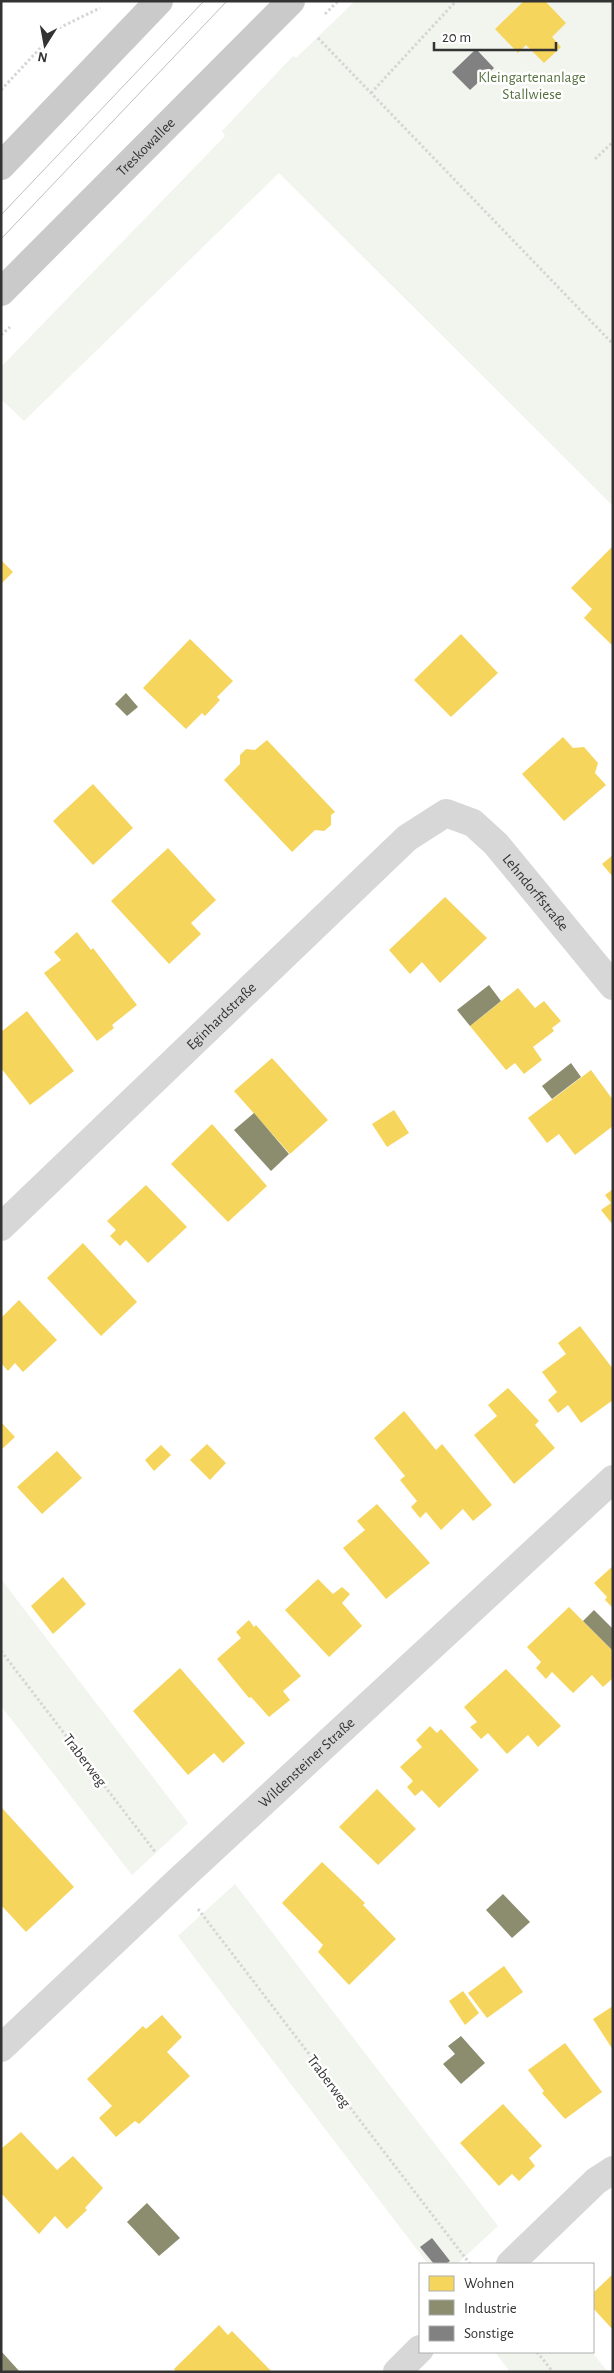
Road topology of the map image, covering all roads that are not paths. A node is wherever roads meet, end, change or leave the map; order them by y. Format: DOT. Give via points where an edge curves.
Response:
graph roads {
  1 [pos="159,1"];
  2 [pos="291,1"];
  3 [pos="1,166"];
  4 [pos="1,292"];
  5 [pos="446,813"];
  6 [pos="613,986"];
  7 [pos="1,1226"];
  8 [pos="613,1480"];
  9 [pos="1,2048"];
  10 [pos="613,2170"];
  11 [pos="511,2263"];
  12 [pos="419,2351"];
  13 [pos="397,2372"];
  1 -- 3 [label="main road"];
  2 -- 4 [label="main road, Treskowallee"];
  5 -- 6 [label="street, Lehndorffstraße" via="473,823 496,844"];
  5 -- 7 [label="street, Eginhardstraße" via="407,838"];
  8 -- 9 [label="street, Wildensteiner Straße"];
  10 -- 11 [label="street" via="596,2181"];
  12 -- 13 [label="street"];
}
